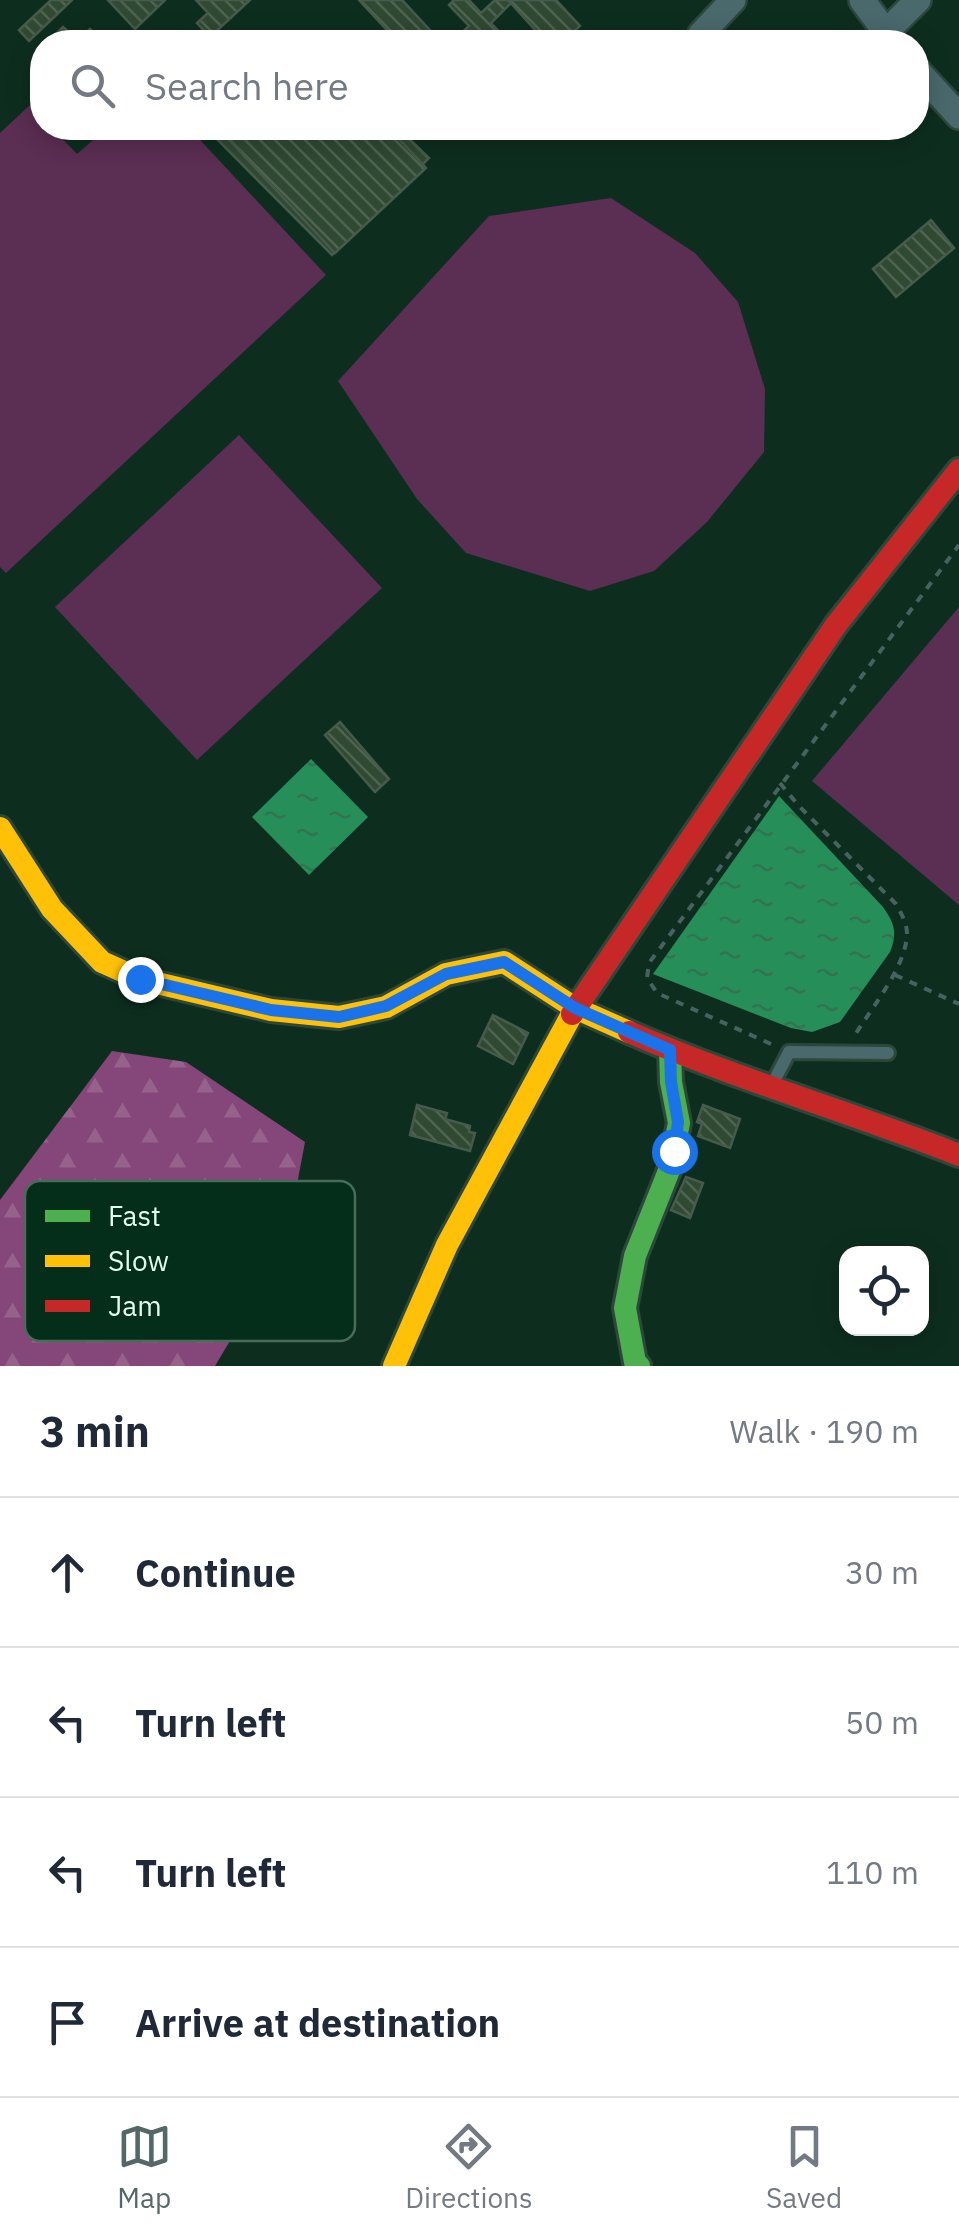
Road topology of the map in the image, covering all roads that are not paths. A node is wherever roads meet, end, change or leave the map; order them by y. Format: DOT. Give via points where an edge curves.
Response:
graph roads {
  1 [pos="732,0"];
  2 [pos="862,0"];
  3 [pos="918,0"];
  4 [pos="705,30"];
  5 [pos="883,30"];
  6 [pos="895,30"];
  7 [pos="929,83"];
  8 [pos="959,116"];
  9 [pos="959,470"];
  10 [pos="0,828"];
  11 [pos="575,1008"];
  12 [pos="670,1050"];
  13 [pos="888,1053"];
  14 [pos="772,1085"];
  15 [pos="959,1156"];
  16 [pos="636,1365"];
  17 [pos="394,1366"];
  1 -- 4 [label="street"];
  2 -- 5 [label="street"];
  3 -- 6 [label="street"];
  7 -- 8 [label="street"];
  9 -- 11 [label="street" via="836,625"];
  10 -- 11 [label="street" via="52,910 102,962 140,979 271,1010 339,1017 386,1006 446,974 504,962"];
  11 -- 12 [label="street"];
  11 -- 17 [label="street" via="447,1245"];
  12 -- 14 [label="street"];
  12 -- 16 [label="street" via="678,1122 670,1168 636,1256 625,1308"];
  13 -- 14 [label="lane" via="790,1052"];
  14 -- 15 [label="street"];
}
